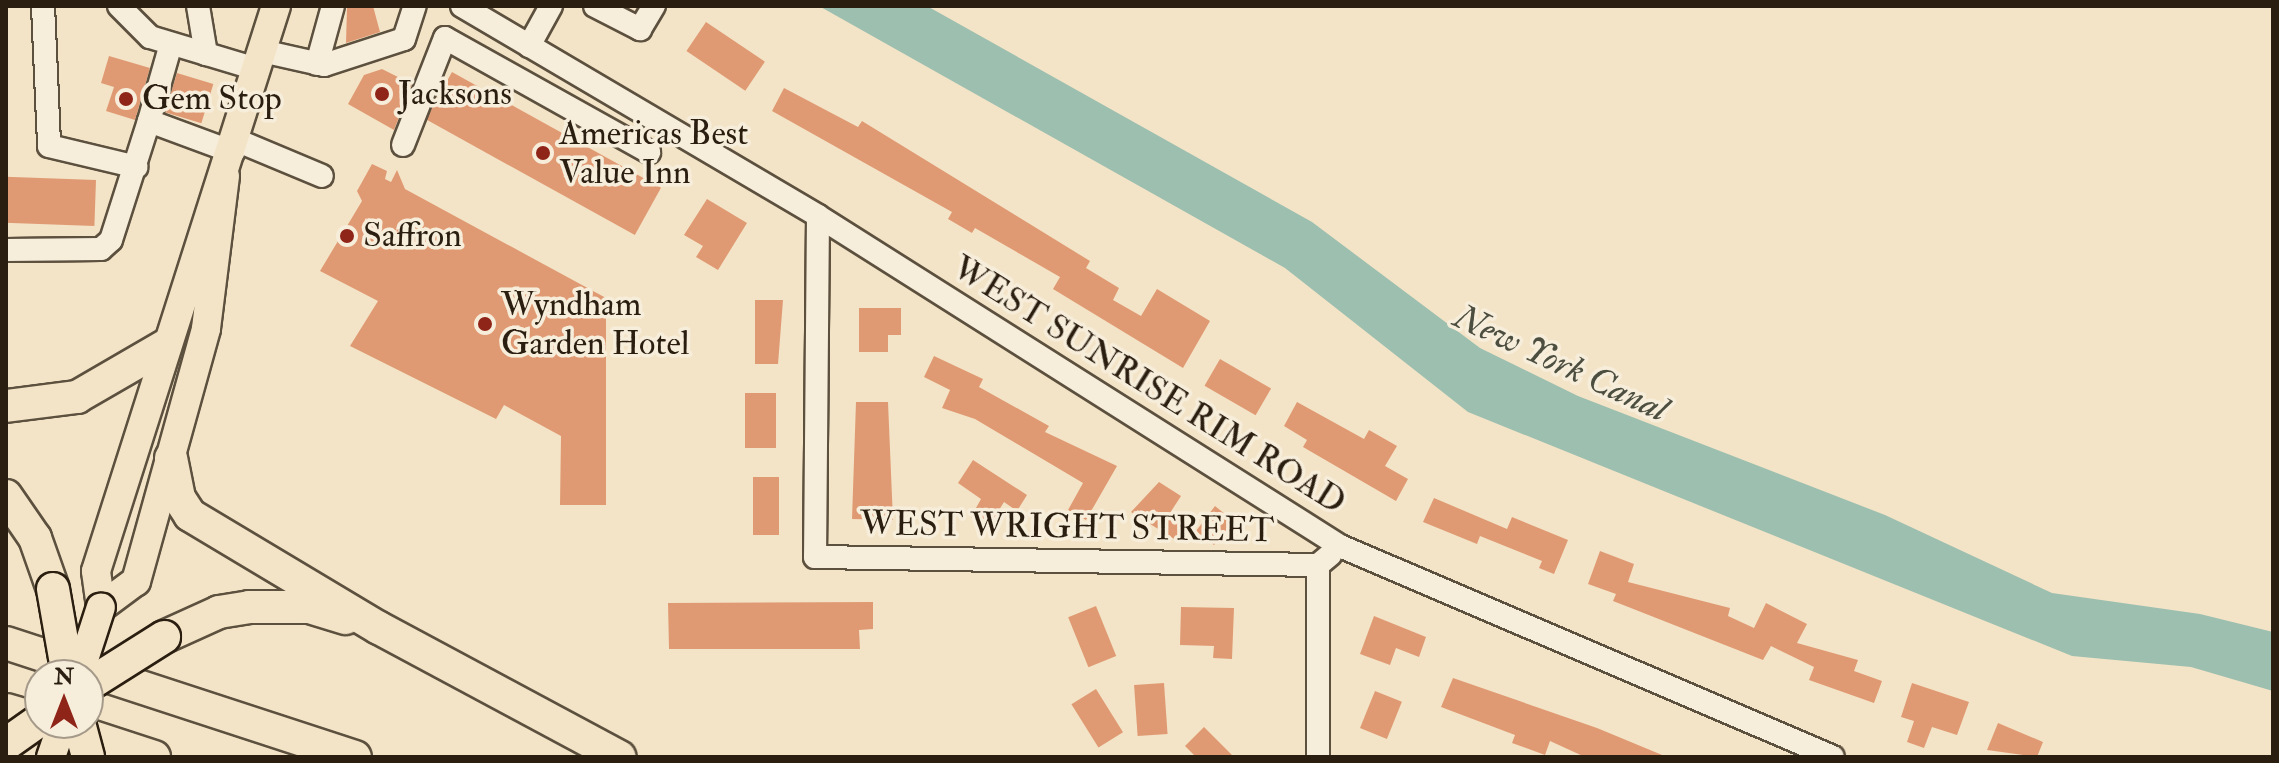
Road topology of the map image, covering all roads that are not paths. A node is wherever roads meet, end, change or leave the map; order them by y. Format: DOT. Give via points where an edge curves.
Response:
graph roads {
  1 [pos="43,6"];
  2 [pos="119,6"];
  3 [pos="198,6"];
  4 [pos="276,6"];
  5 [pos="333,6"];
  6 [pos="462,6"];
  7 [pos="551,6"];
  8 [pos="595,6"];
  9 [pos="654,6"];
  10 [pos="408,13"];
  11 [pos="445,38"];
  12 [pos="171,44"];
  13 [pos="529,46"];
  14 [pos="206,54"];
  15 [pos="260,60"];
  16 [pos="317,64"];
  17 [pos="585,79"];
  18 [pos="571,108"];
  19 [pos="149,121"];
  20 [pos="403,145"];
  21 [pos="649,152"];
  22 [pos="231,156"];
  23 [pos="137,167"];
  24 [pos="322,176"];
  25 [pos="818,216"];
  26 [pos="6,250"];
  27 [pos="165,346"];
  28 [pos="6,406"];
  29 [pos="171,458"];
  30 [pos="6,496"];
  31 [pos="1340,546"];
  32 [pos="1318,565"];
  33 [pos="101,607"];
  34 [pos="379,628"];
  35 [pos="6,643"];
  36 [pos="65,659"];
  37 [pos="84,659"];
  38 [pos="104,675"];
  39 [pos="24,731"];
  40 [pos="98,739"];
  41 [pos="6,744"];
  42 [pos="148,755"];
  43 [pos="355,757"];
  44 [pos="620,757"];
  45 [pos="1318,757"];
  46 [pos="1833,757"];
  1 -- 23 [label="street" via="49,146"];
  2 -- 12 [label="street" via="129,22"];
  3 -- 14 [label="street"];
  4 -- 15 [label="main road"];
  5 -- 16 [label="street"];
  6 -- 13 [label="street, WEST SUNRISE RIM ROAD"];
  7 -- 13 [label="street"];
  8 -- 9 [label="street" via="640,29"];
  10 -- 11 [label="street"];
  10 -- 16 [label="street" via="404,39"];
  11 -- 18 [label="street"];
  11 -- 20 [label="street"];
  12 -- 14 [label="street"];
  12 -- 19 [label="street"];
  13 -- 17 [label="street, WEST SUNRISE RIM ROAD"];
  14 -- 15 [label="street"];
  15 -- 16 [label="street"];
  15 -- 22 [label="main road"];
  17 -- 18 [label="street"];
  17 -- 25 [label="street, WEST SUNRISE RIM ROAD"];
  18 -- 21 [label="street"];
  19 -- 22 [label="street"];
  19 -- 23 [label="street"];
  22 -- 24 [label="street"];
  22 -- 27 [label="main road"];
  22 -- 29 [label="main road" via="206,329"];
  23 -- 26 [label="street" via="111,240 101,249"];
  25 -- 31 [label="street, WEST SUNRISE RIM ROAD"];
  25 -- 32 [label="street, WEST WRIGHT STREET" via="815,557"];
  27 -- 28 [label="highway" via="77,397"];
  27 -- 33 [label="main road" via="96,571"];
  29 -- 33 [label="main road" via="136,581"];
  29 -- 34 [label="highway" via="179,498 190,515"];
  30 -- 36 [label="highway, bridge" via="35,538 53,589"];
  31 -- 32 [label="street"];
  31 -- 46 [label="street, WEST SUNRISE RIM ROAD"];
  32 -- 45 [label="street"];
  33 -- 37 [label="main road, bridge"];
  34 -- 38 [label="highway, bridge" via="280,605 219,612 164,637"];
  34 -- 44 [label="highway"];
  35 -- 43 [label="highway"];
  39 -- 41 [label="highway, bridge"];
  40 -- 42 [label="highway"];
}
